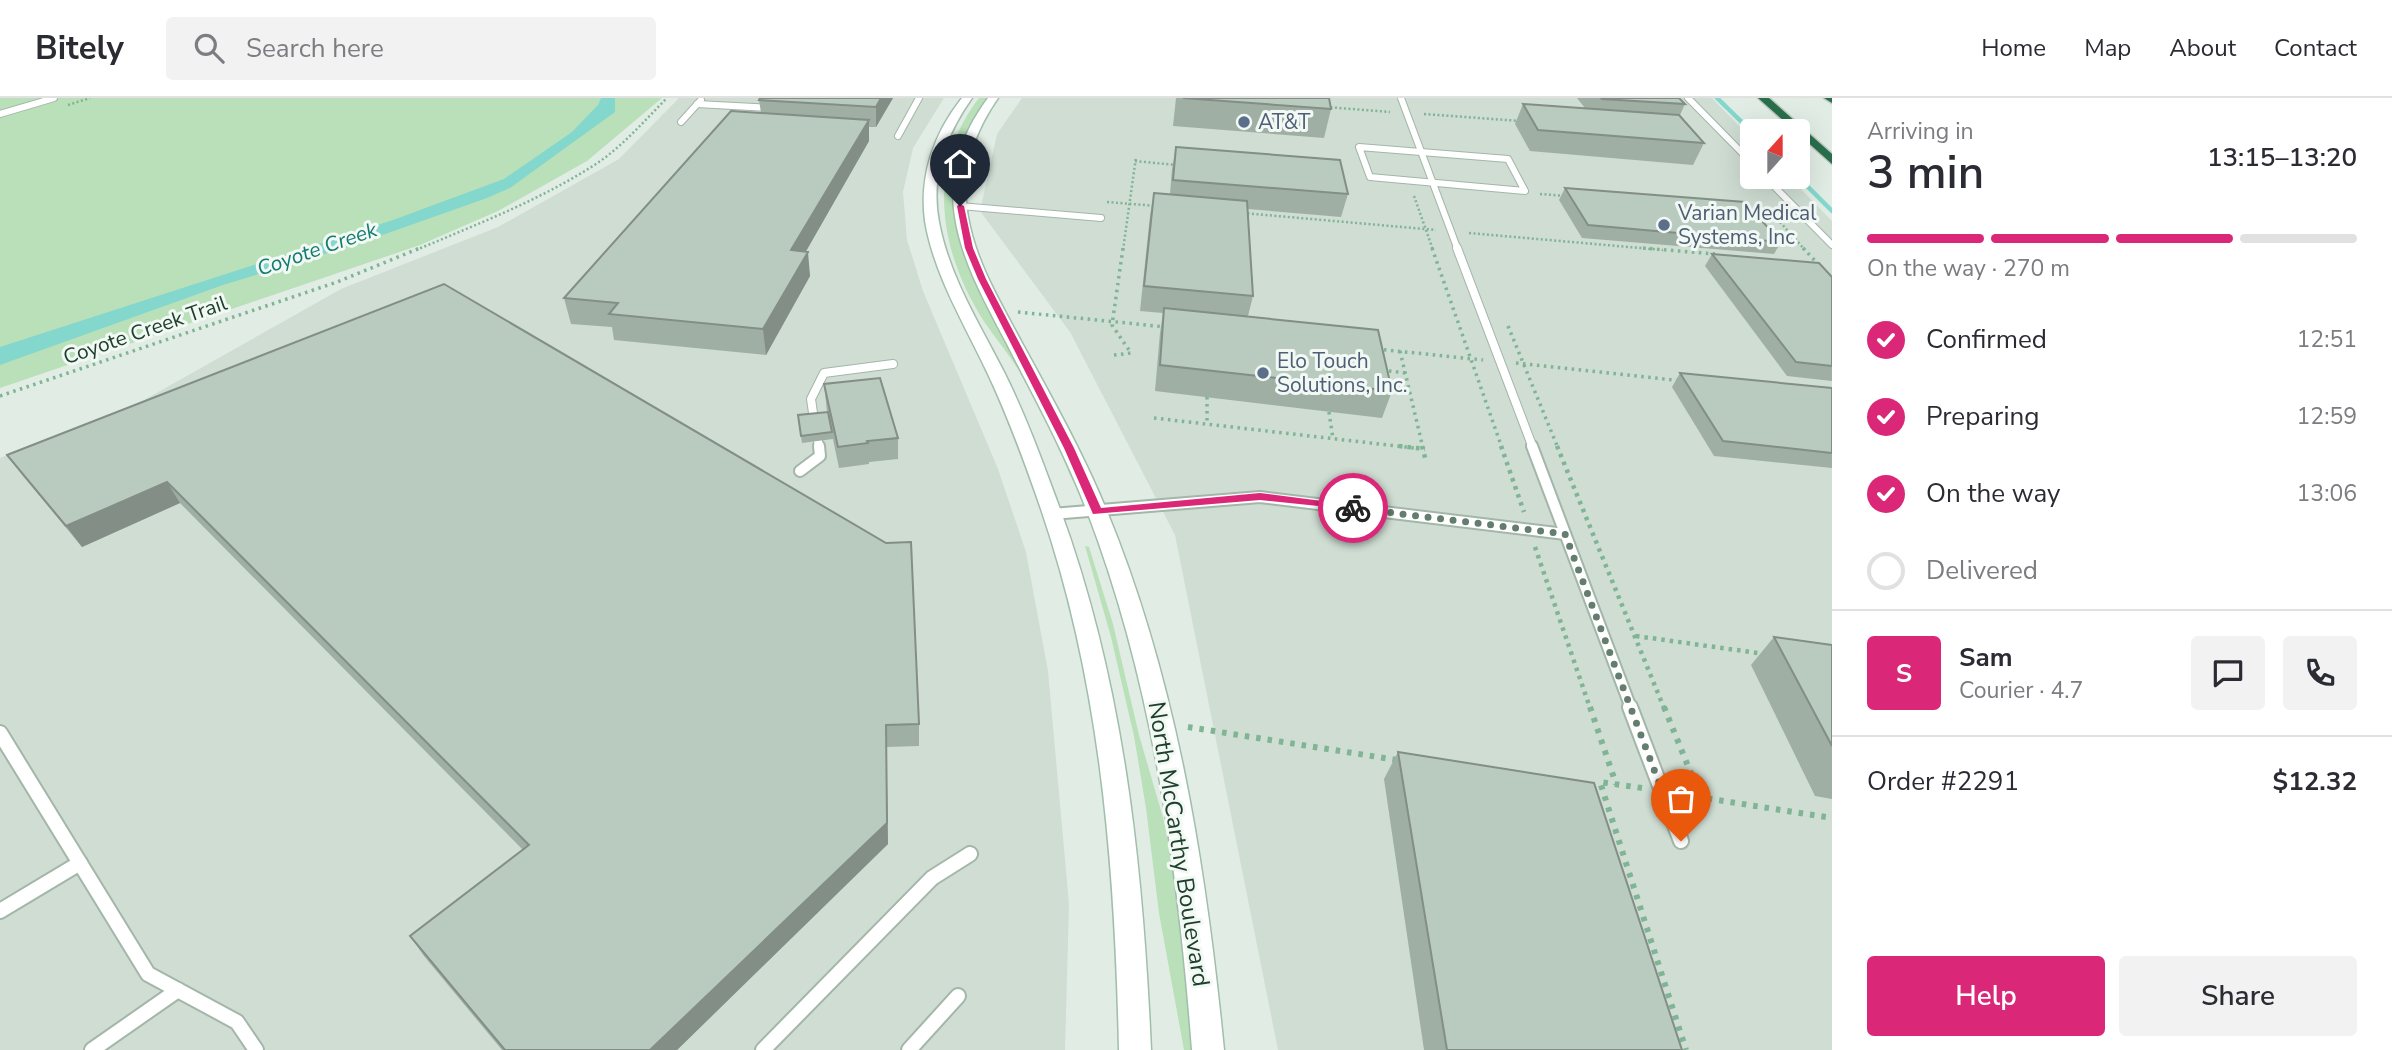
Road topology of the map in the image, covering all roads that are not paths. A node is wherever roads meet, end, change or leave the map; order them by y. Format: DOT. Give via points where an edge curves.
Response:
graph roads {
  1 [pos="54,98"];
  2 [pos="703,98"];
  3 [pos="919,98"];
  4 [pos="967,98"];
  5 [pos="993,98"];
  6 [pos="1401,98"];
  7 [pos="1688,98"];
  8 [pos="1763,98"];
  9 [pos="697,104"];
  10 [pos="771,108"];
  11 [pos="0,114"];
  12 [pos="681,122"];
  13 [pos="898,136"];
  14 [pos="1740,151"];
  15 [pos="1422,152"];
  16 [pos="1832,160"];
  17 [pos="1433,182"];
  18 [pos="1777,189"];
  19 [pos="960,206"];
  20 [pos="1101,218"];
  21 [pos="1832,245"];
  22 [pos="892,364"];
  23 [pos="814,420"];
  24 [pos="818,441"];
  25 [pos="800,471"];
  26 [pos="1097,511"];
  27 [pos="1052,514"];
  28 [pos="1565,534"];
  29 [pos="0,733"];
  30 [pos="1681,841"];
  31 [pos="970,854"];
  32 [pos="80,863"];
  33 [pos="0,911"];
  34 [pos="178,990"];
  35 [pos="958,996"];
  36 [pos="92,1050"];
  37 [pos="256,1050"];
  38 [pos="763,1050"];
  39 [pos="909,1050"];
  40 [pos="1135,1050"];
  41 [pos="1208,1050"];
  1 -- 11 [label="lane"];
  2 -- 9 [label="lane"];
  3 -- 13 [label="lane"];
  4 -- 27 [label="main road" via="945,132 933,167 931,218 937,249 997,374"];
  5 -- 19 [label="main road, North McCarthy Boulevard" via="965,147"];
  6 -- 15 [label="lane"];
  7 -- 14 [label="lane"];
  8 -- 16 [label="highway"];
  9 -- 10 [label="lane"];
  9 -- 12 [label="lane"];
  15 -- 17 [label="lane"];
  15 -- 17 [label="lane" via="1359,147 1370,177"];
  15 -- 17 [label="lane" via="1508,159 1525,191"];
  17 -- 28 [label="lane"];
  18 -- 21 [label="lane"];
  19 -- 20 [label="lane"];
  19 -- 26 [label="main road, North McCarthy Boulevard" via="969,248"];
  22 -- 23 [label="lane" via="824,373 811,399"];
  24 -- 25 [label="lane" via="820,456"];
  26 -- 27 [label="lane"];
  26 -- 28 [label="lane" via="1260,496"];
  26 -- 41 [label="main road, North McCarthy Boulevard" via="1125,588 1163,722 1190,886"];
  27 -- 40 [label="main road" via="1096,671 1114,777"];
  28 -- 30 [label="lane"];
  29 -- 32 [label="lane"];
  31 -- 38 [label="lane" via="932,878"];
  32 -- 33 [label="lane"];
  32 -- 34 [label="lane" via="148,974"];
  34 -- 36 [label="lane"];
  34 -- 37 [label="lane" via="237,1022"];
  35 -- 39 [label="lane"];
}
